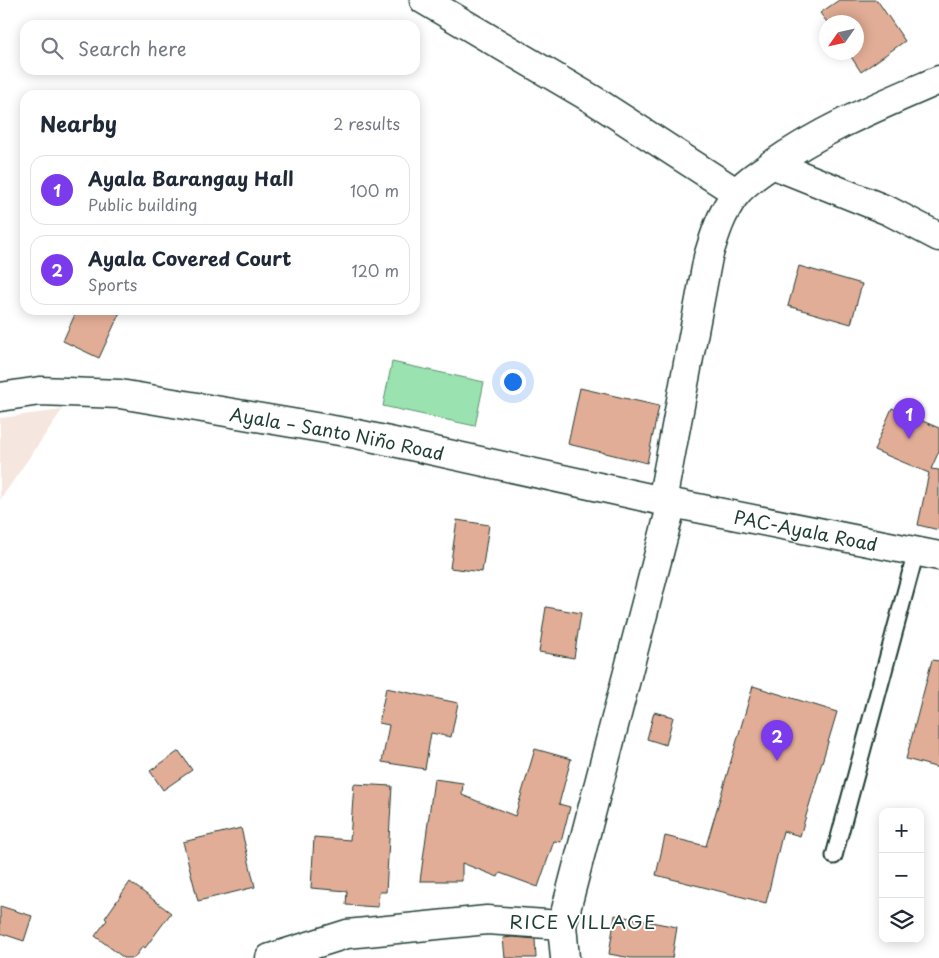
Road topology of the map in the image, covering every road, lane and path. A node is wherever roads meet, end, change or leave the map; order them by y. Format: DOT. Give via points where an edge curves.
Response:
graph roads {
  1 [pos="424,0"];
  2 [pos="939,80"];
  3 [pos="772,164"];
  4 [pos="737,193"];
  5 [pos="939,237"];
  6 [pos="0,397"];
  7 [pos="667,502"];
  8 [pos="927,554"];
  9 [pos="834,856"];
  10 [pos="562,925"];
  11 [pos="270,958"];
  12 [pos="565,958"];
  1 -- 4 [label="street" via="592,99"];
  2 -- 3 [label="street" via="808,141"];
  3 -- 4 [label="street"];
  3 -- 5 [label="street" via="888,211"];
  4 -- 7 [label="street" via="719,220 708,257"];
  6 -- 7 [label="street, Ayala – Santo Niño Road" via="40,391 120,394 357,434"];
  7 -- 8 [label="street, PAC-Ayala Road"];
  7 -- 10 [label="street"];
  8 -- 9 [label="lane"];
  10 -- 11 [label="street" via="487,920 347,934"];
  10 -- 12 [label="street"];
}
